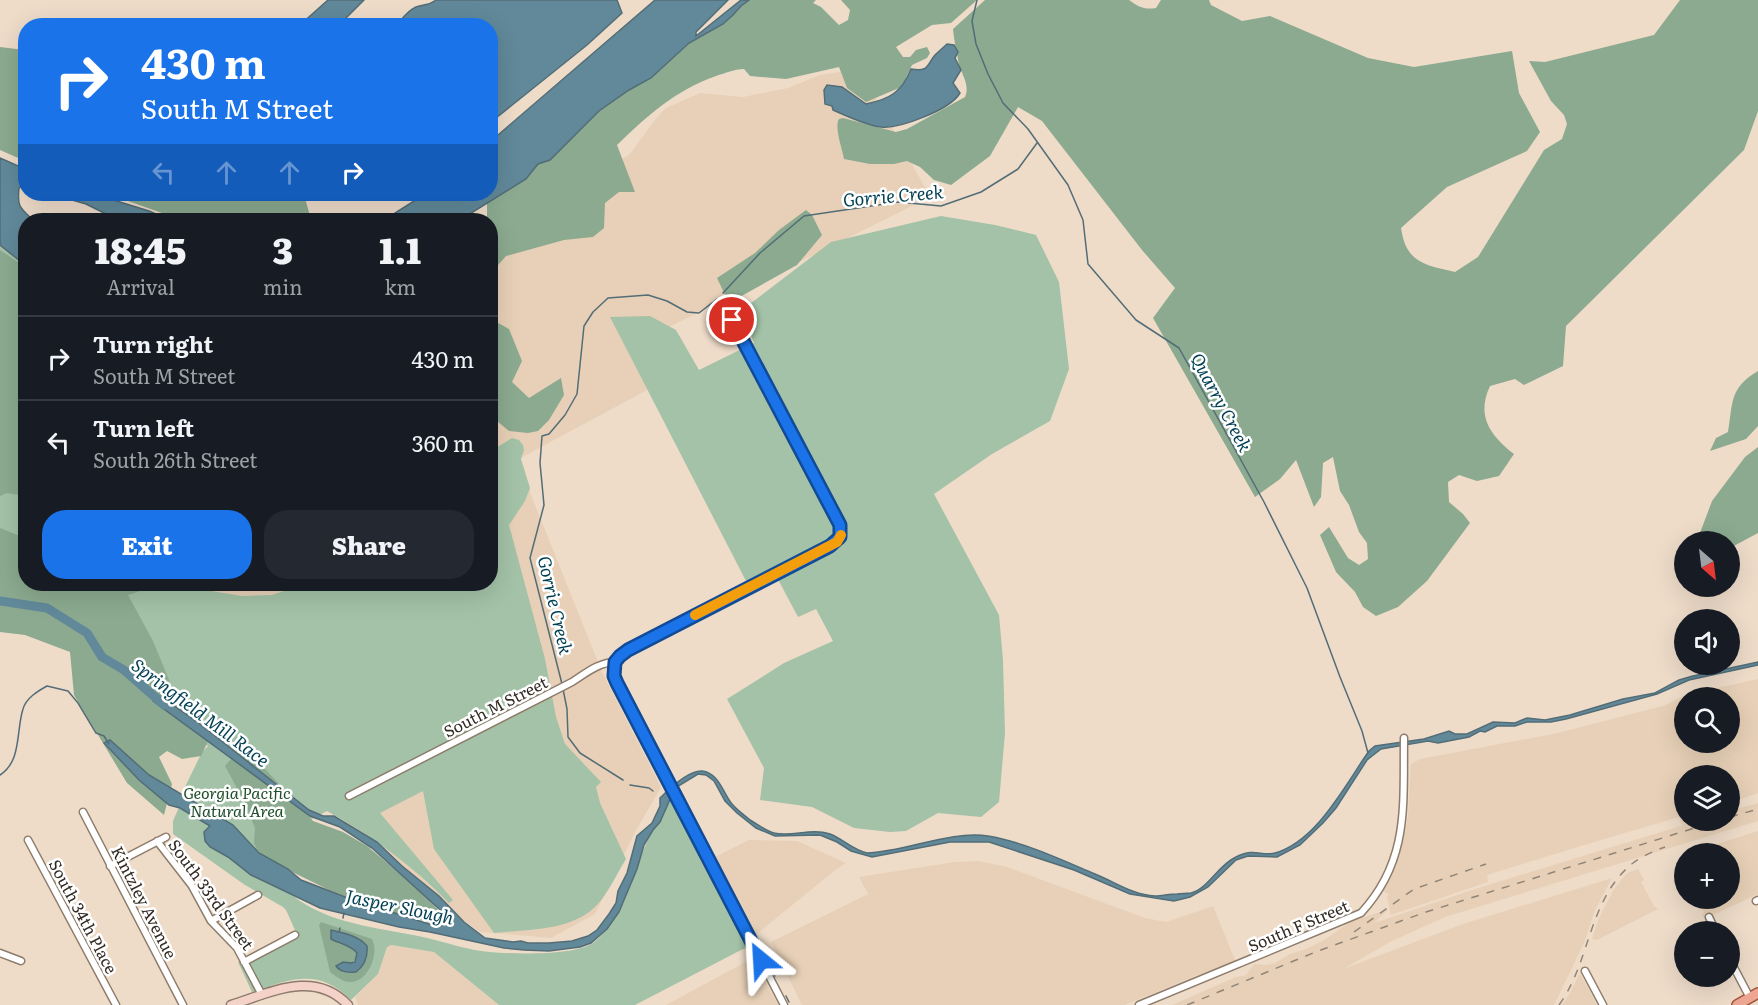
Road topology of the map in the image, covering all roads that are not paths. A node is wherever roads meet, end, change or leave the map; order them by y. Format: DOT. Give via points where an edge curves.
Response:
graph roads {
  1 [pos="726,305"];
  2 [pos="615,662"];
  3 [pos="1404,738"];
  4 [pos="349,796"];
  5 [pos="84,812"];
  6 [pos="166,837"];
  7 [pos="28,840"];
  8 [pos="157,841"];
  9 [pos="110,866"];
  10 [pos="258,895"];
  11 [pos="1709,917"];
  12 [pos="211,921"];
  13 [pos="1711,921"];
  14 [pos="295,935"];
  15 [pos="0,953"];
  16 [pos="21,961"];
  17 [pos="244,962"];
  18 [pos="1585,971"];
  19 [pos="1740,975"];
  20 [pos="262,995"];
  21 [pos="1754,996"];
  22 [pos="116,1005"];
  23 [pos="183,1005"];
  24 [pos="231,1005"];
  25 [pos="348,1005"];
  26 [pos="784,1005"];
  27 [pos="1139,1005"];
  28 [pos="1603,1005"];
  29 [pos="1737,1005"];
  1 -- 2 [label="street, South M Street" via="840,525 840,537 830,546 628,650"];
  2 -- 4 [label="street, South M Street" via="598,666"];
  2 -- 26 [label="street" via="617,683"];
  3 -- 27 [label="street, South F Street" via="1401,837 1381,888 1361,913"];
  5 -- 9 [label="street, Kintzley Avenue"];
  6 -- 8 [label="street"];
  7 -- 22 [label="street, South 34th Place"];
  8 -- 9 [label="street"];
  8 -- 12 [label="street, South 33rd Street" via="192,886"];
  9 -- 23 [label="street, Kintzley Avenue"];
  10 -- 12 [label="street"];
  11 -- 13 [label="street"];
  12 -- 17 [label="street, South 33rd Street" via="237,948"];
  14 -- 17 [label="street"];
  15 -- 16 [label="street"];
  17 -- 20 [label="street, South 33rd Street"];
  18 -- 28 [label="street"];
  19 -- 21 [label="street"];
  20 -- 24 [label="street"];
  20 -- 25 [label="street" via="298,985 315,985"];
  21 -- 29 [label="main road"];
}
